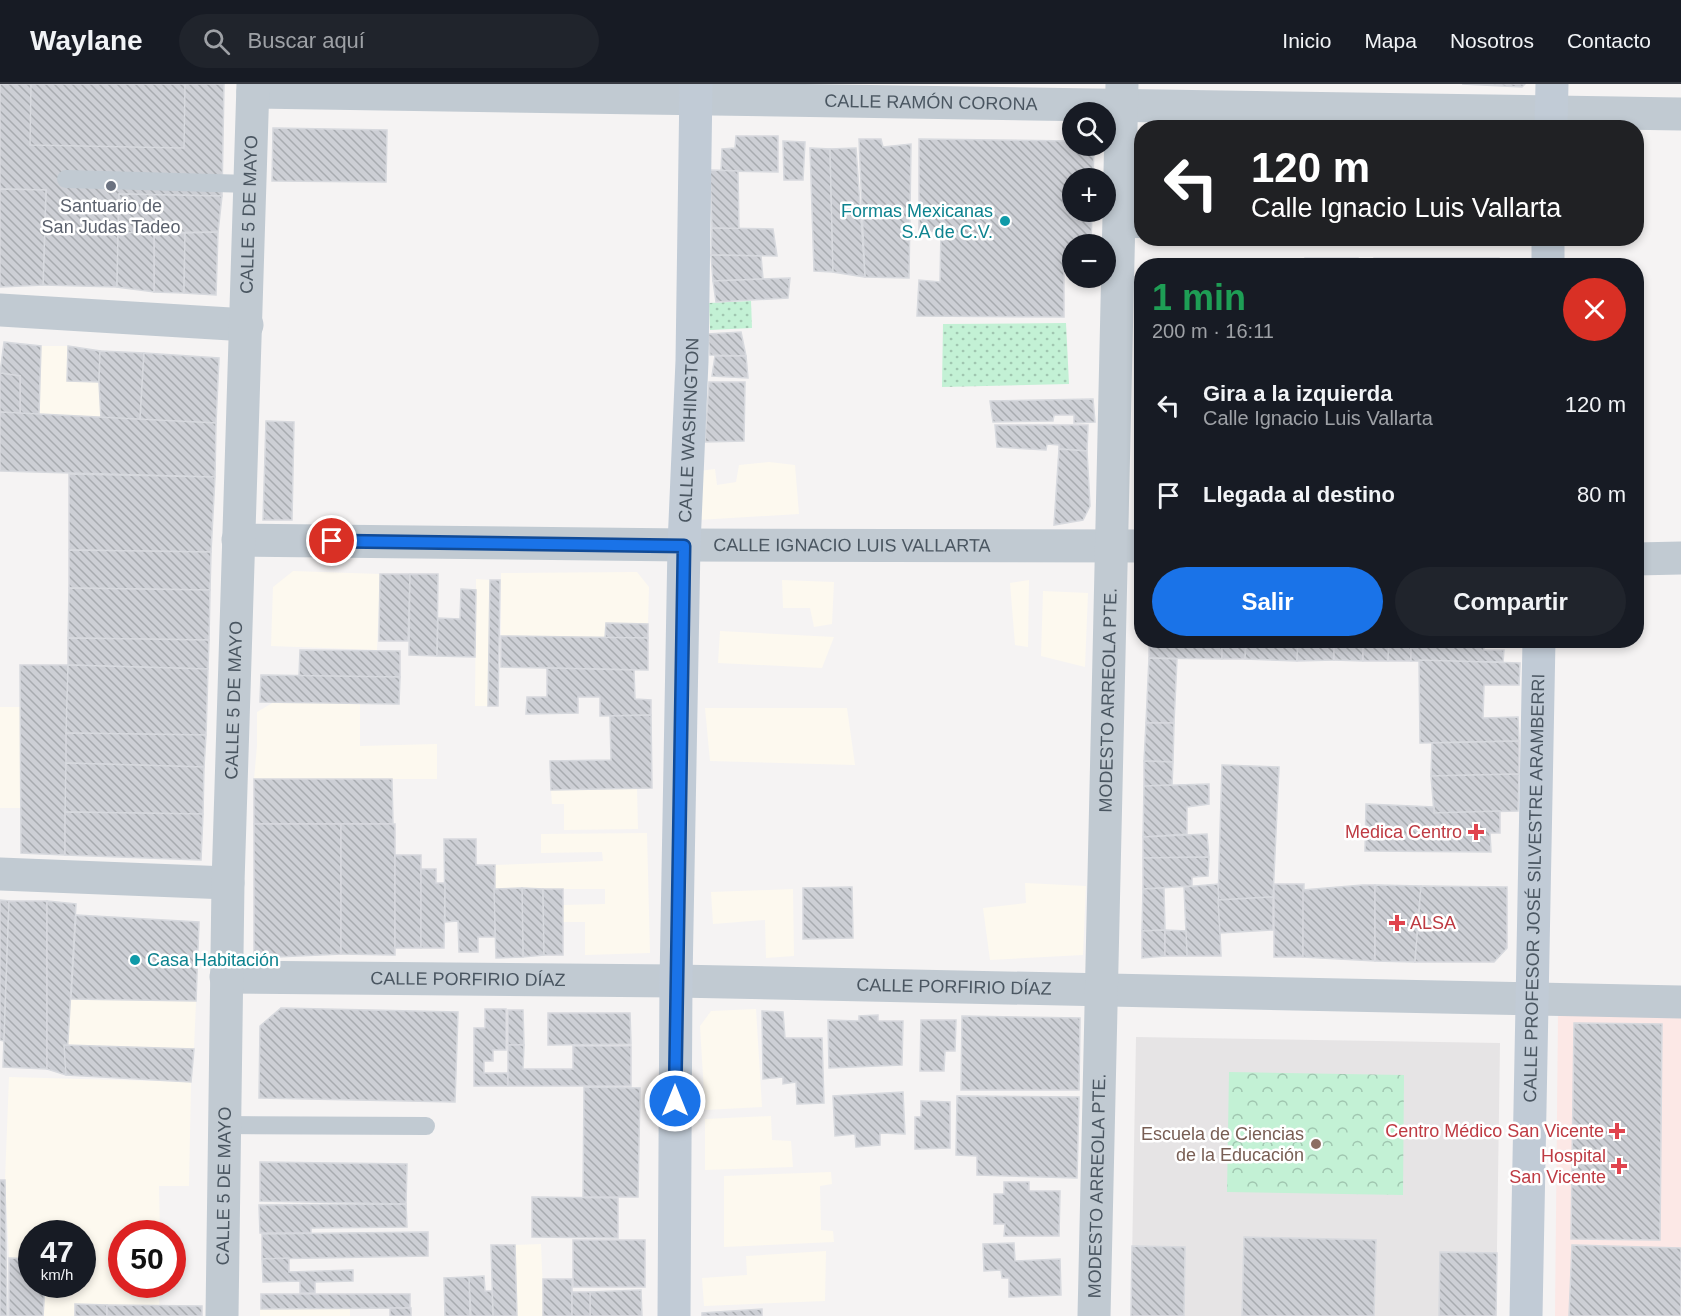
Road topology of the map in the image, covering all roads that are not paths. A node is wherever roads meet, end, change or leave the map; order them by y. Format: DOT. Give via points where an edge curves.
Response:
graph roads {
  1 [pos="253,88"];
  2 [pos="695,91"];
  3 [pos="780,92"];
  4 [pos="1122,95"];
  5 [pos="1552,108"];
  6 [pos="1681,114"];
  7 [pos="66,179"];
  8 [pos="251,184"];
  9 [pos="1130,229"];
  10 [pos="0,310"];
  11 [pos="247,325"];
  12 [pos="238,540"];
  13 [pos="684,546"];
  14 [pos="1127,546"];
  15 [pos="1681,558"];
  16 [pos="1644,559"];
  17 [pos="1539,648"];
  18 [pos="0,874"];
  19 [pos="228,884"];
  20 [pos="226,977"];
  21 [pos="676,981"];
  22 [pos="1101,990"];
  23 [pos="1532,997"];
  24 [pos="1681,1002"];
  25 [pos="224,1125"];
  26 [pos="426,1125"];
  27 [pos="222,1316"];
  28 [pos="674,1316"];
  29 [pos="1094,1316"];
  30 [pos="1526,1316"];
  1 -- 2 [label="street, CALLE RAMÓN CORONA"];
  1 -- 8 [label="street, CALLE 5 DE MAYO"];
  2 -- 3 [label="street, CALLE RAMÓN CORONA"];
  2 -- 13 [label="main road, CALLE WASHINGTON" via="692,360"];
  3 -- 4 [label="street, CALLE RAMÓN CORONA"];
  4 -- 5 [label="street, CALLE RAMÓN CORONA"];
  4 -- 9 [label="street, MODESTO ARREOLA PTE."];
  5 -- 6 [label="street, CALLE RAMÓN CORONA"];
  7 -- 8 [label="lane"];
  8 -- 11 [label="street, CALLE 5 DE MAYO"];
  9 -- 14 [label="street, MODESTO ARREOLA PTE."];
  10 -- 11 [label="street"];
  11 -- 12 [label="street, CALLE 5 DE MAYO"];
  12 -- 13 [label="street, CALLE IGNACIO LUIS VALLARTA"];
  12 -- 19 [label="street, CALLE 5 DE MAYO"];
  13 -- 14 [label="street, CALLE IGNACIO LUIS VALLARTA"];
  13 -- 21 [label="main road, CALLE WASHINGTON"];
  14 -- 22 [label="street, MODESTO ARREOLA PTE."];
  15 -- 16 [label="street"];
  17 -- 23 [label="main road, CALLE PROFESOR JOSÉ SILVESTRE ARAMBERRI"];
  18 -- 19 [label="street"];
  19 -- 20 [label="street, CALLE 5 DE MAYO"];
  20 -- 21 [label="street, CALLE PORFIRIO DÍAZ"];
  20 -- 25 [label="street, CALLE 5 DE MAYO"];
  21 -- 22 [label="street, CALLE PORFIRIO DÍAZ"];
  21 -- 28 [label="main road, CALLE WASHINGTON"];
  22 -- 23 [label="street, CALLE PORFIRIO DÍAZ"];
  22 -- 29 [label="street, MODESTO ARREOLA PTE."];
  23 -- 24 [label="street, CALLE PORFIRIO DÍAZ"];
  23 -- 30 [label="main road, CALLE PROFESOR JOSÉ SILVESTRE ARAMBERRI"];
  25 -- 26 [label="lane"];
  25 -- 27 [label="street, CALLE 5 DE MAYO"];
}
